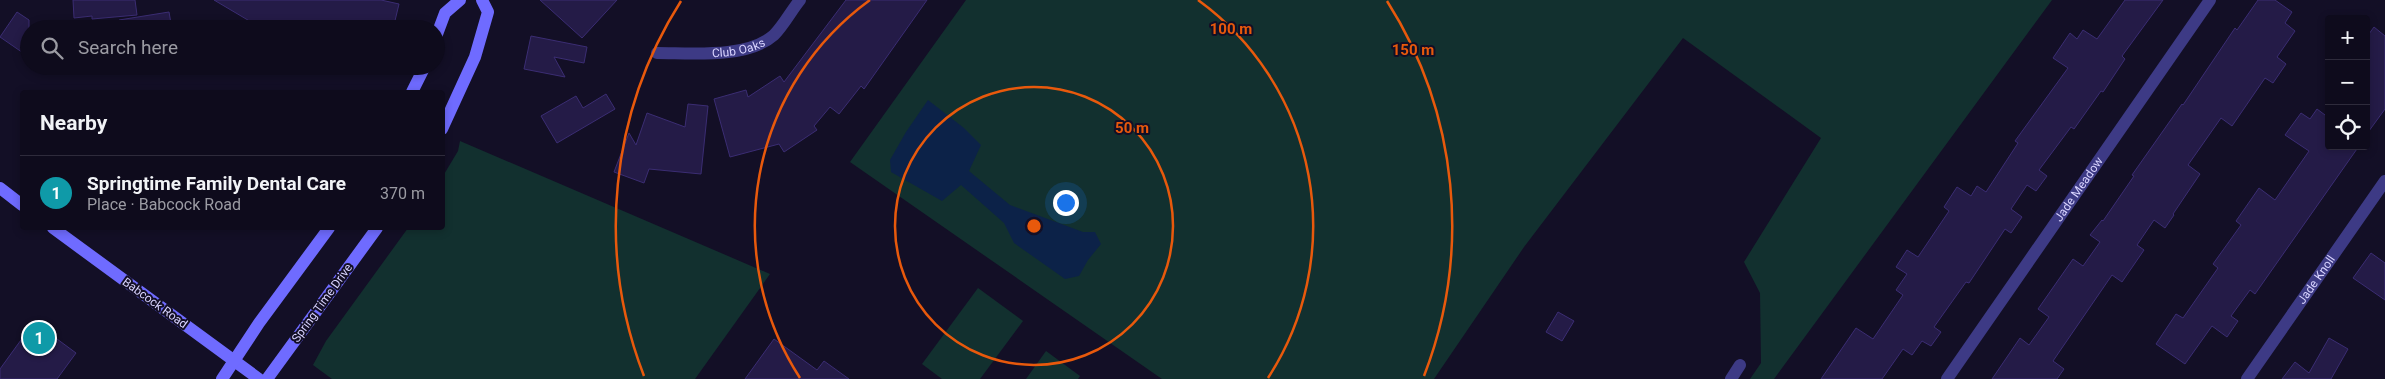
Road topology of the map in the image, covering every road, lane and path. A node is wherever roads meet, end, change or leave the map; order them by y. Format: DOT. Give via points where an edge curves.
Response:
graph roads {
  1 [pos="460,0"];
  2 [pos="482,0"];
  3 [pos="800,0"];
  4 [pos="2210,0"];
  5 [pos="443,20"];
  6 [pos="656,53"];
  7 [pos="420,75"];
  8 [pos="413,90"];
  9 [pos="445,122"];
  10 [pos="2385,181"];
  11 [pos="0,188"];
  12 [pos="2380,197"];
  13 [pos="20,203"];
  14 [pos="55,230"];
  15 [pos="328,230"];
  16 [pos="376,230"];
  17 [pos="234,362"];
  18 [pos="1740,365"];
  19 [pos="222,379"];
  20 [pos="259,379"];
  21 [pos="267,379"];
  22 [pos="1731,379"];
  23 [pos="1947,379"];
  24 [pos="2247,379"];
  1 -- 5 [label="street"];
  2 -- 9 [label="street" via="488,12 475,57"];
  3 -- 6 [label="street, Club Oaks" via="775,34 752,47 728,52"];
  4 -- 23 [label="street, Jade Meadow"];
  7 -- 8 [label="street"];
  10 -- 12 [label="street, Jade Knoll"];
  11 -- 13 [label="street"];
  12 -- 24 [label="street, Jade Knoll"];
  14 -- 17 [label="street, Babcock Road"];
  15 -- 17 [label="street"];
  16 -- 21 [label="street, Spring Time Drive"];
  17 -- 19 [label="street"];
  17 -- 20 [label="street, Babcock Road"];
  18 -- 22 [label="street"];
}
